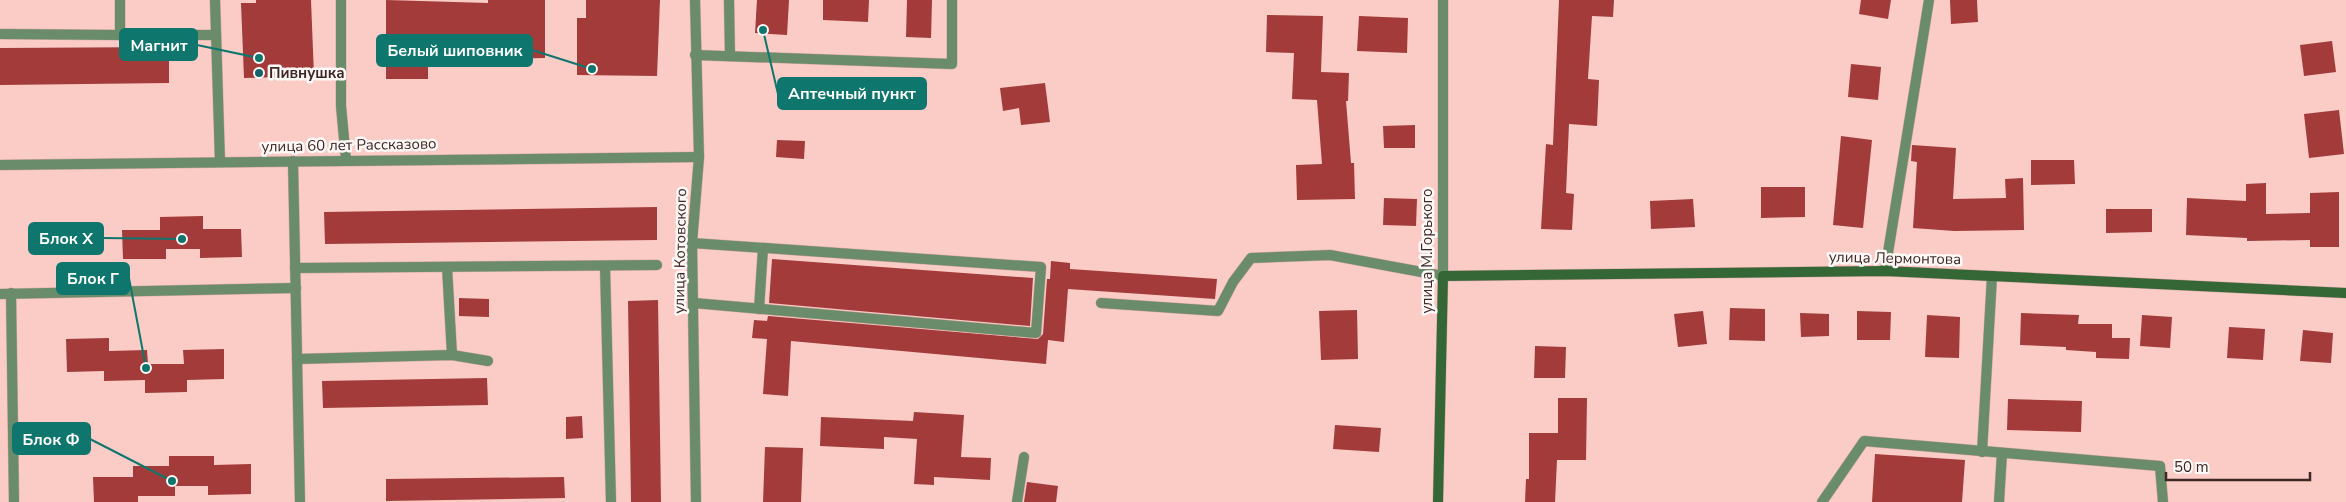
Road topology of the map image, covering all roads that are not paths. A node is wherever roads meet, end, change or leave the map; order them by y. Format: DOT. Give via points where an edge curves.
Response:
graph roads {
  1 [pos="120,0"];
  2 [pos="215,0"];
  3 [pos="341,0"];
  4 [pos="695,0"];
  5 [pos="730,0"];
  6 [pos="952,0"];
  7 [pos="1443,0"];
  8 [pos="1929,0"];
  9 [pos="0,34"];
  10 [pos="120,35"];
  11 [pos="216,35"];
  12 [pos="696,55"];
  13 [pos="730,56"];
  14 [pos="699,157"];
  15 [pos="346,160"];
  16 [pos="293,161"];
  17 [pos="220,162"];
  18 [pos="0,165"];
  19 [pos="692,243"];
  20 [pos="763,248"];
  21 [pos="657,265"];
  22 [pos="606,266"];
  23 [pos="448,267"];
  24 [pos="295,268"];
  25 [pos="1885,271"];
  26 [pos="1443,276"];
  27 [pos="1992,276"];
  28 [pos="296,288"];
  29 [pos="11,293"];
  30 [pos="2346,293"];
  31 [pos="0,294"];
  32 [pos="694,303"];
  33 [pos="1101,304"];
  34 [pos="759,309"];
  35 [pos="452,355"];
  36 [pos="297,359"];
  37 [pos="488,361"];
  38 [pos="1982,452"];
  39 [pos="2002,453"];
  40 [pos="1024,457"];
  41 [pos="14,502"];
  42 [pos="300,502"];
  43 [pos="611,502"];
  44 [pos="696,502"];
  45 [pos="1017,502"];
  46 [pos="1438,502"];
  47 [pos="1822,502"];
  48 [pos="1999,502"];
  49 [pos="2163,502"];
  1 -- 10 [label="street"];
  2 -- 11 [label="street"];
  3 -- 15 [label="street" via="341,106"];
  4 -- 12 [label="street, улица Котовского"];
  5 -- 13 [label="street"];
  6 -- 13 [label="street" via="952,64"];
  7 -- 26 [label="street, улица М.Горького"];
  8 -- 25 [label="street"];
  9 -- 10 [label="street"];
  10 -- 11 [label="street"];
  11 -- 17 [label="street"];
  12 -- 13 [label="street"];
  12 -- 14 [label="street, улица Котовского"];
  14 -- 15 [label="street, улица 60 лет Рассказово"];
  14 -- 19 [label="street, улица Котовского"];
  15 -- 16 [label="street, улица 60 лет Рассказово"];
  16 -- 17 [label="street, улица 60 лет Рассказово"];
  16 -- 24 [label="street"];
  17 -- 18 [label="street, улица 60 лет Рассказово"];
  19 -- 20 [label="street"];
  19 -- 32 [label="street, улица Котовского"];
  20 -- 34 [label="street"];
  20 -- 34 [label="street" via="1042,267 1036,333"];
  21 -- 22 [label="street"];
  22 -- 23 [label="street"];
  22 -- 43 [label="street"];
  23 -- 24 [label="street"];
  23 -- 35 [label="street"];
  24 -- 28 [label="street"];
  25 -- 26 [label="street, улица Лермонтова"];
  25 -- 27 [label="street, улица Лермонтова"];
  26 -- 33 [label="street" via="1330,255 1251,258 1233,282 1218,311"];
  26 -- 46 [label="street, улица М.Горького"];
  27 -- 30 [label="street, улица Лермонтова"];
  27 -- 38 [label="street"];
  28 -- 29 [label="street"];
  28 -- 36 [label="street"];
  29 -- 31 [label="street"];
  29 -- 41 [label="street"];
  32 -- 34 [label="street"];
  32 -- 44 [label="street, улица Котовского"];
  35 -- 36 [label="street"];
  35 -- 37 [label="street"];
  36 -- 42 [label="street"];
  38 -- 39 [label="street"];
  38 -- 47 [label="street" via="1864,442"];
  39 -- 48 [label="street"];
  39 -- 49 [label="street" via="2160,466"];
  40 -- 45 [label="street"];
}
